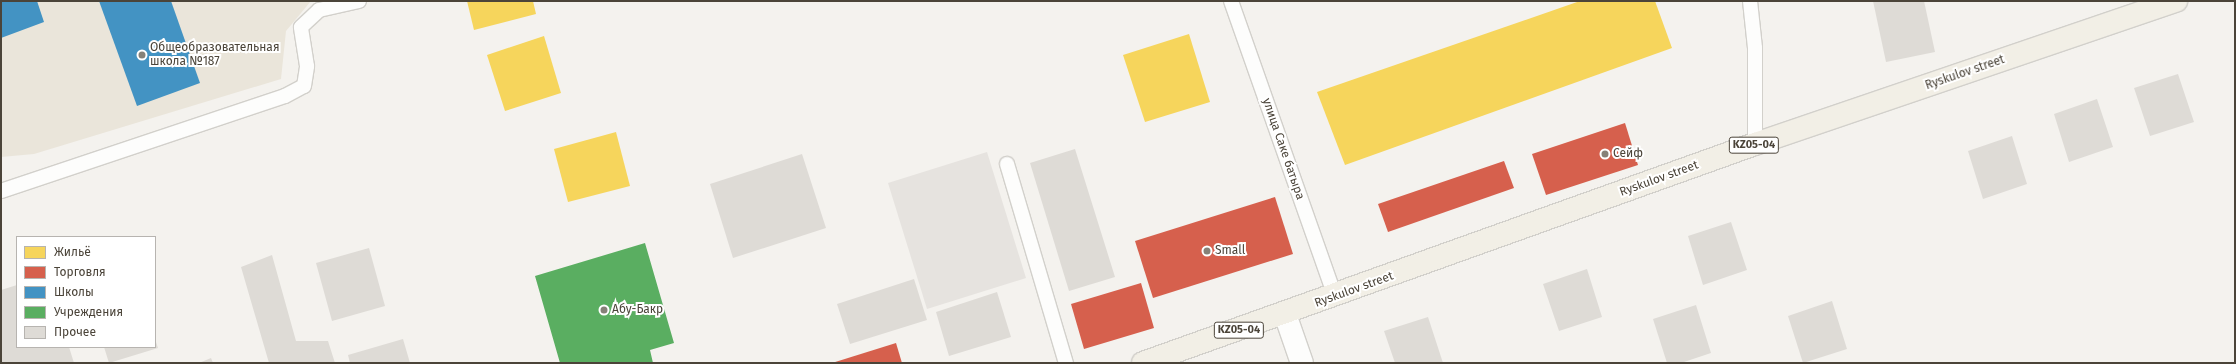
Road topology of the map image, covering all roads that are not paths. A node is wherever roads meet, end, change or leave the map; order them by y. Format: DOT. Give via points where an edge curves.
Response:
graph roads {
  1 [pos="359,1"];
  2 [pos="1230,1"];
  3 [pos="1750,1"];
  4 [pos="2176,1"];
  5 [pos="1755,144"];
  6 [pos="1007,164"];
  7 [pos="1,191"];
  8 [pos="1335,297"];
  9 [pos="1285,314"];
  10 [pos="1066,363"];
  11 [pos="1143,363"];
  12 [pos="1302,363"];
  1 -- 7 [label="lane" via="319,10 301,27 307,66 304,86 285,96"];
  2 -- 8 [label="lane, улица Саке батыра"];
  3 -- 5 [label="lane" via="1755,48"];
  4 -- 5 [label="main road, Ryskulov street / KZ05-04"];
  5 -- 8 [label="main road, Ryskulov street / KZ05-04"];
  6 -- 10 [label="lane"];
  8 -- 9 [label="main road, Ryskulov street / KZ05-04"];
  9 -- 11 [label="main road, Ryskulov street / KZ05-04"];
  9 -- 12 [label="street"];
}
